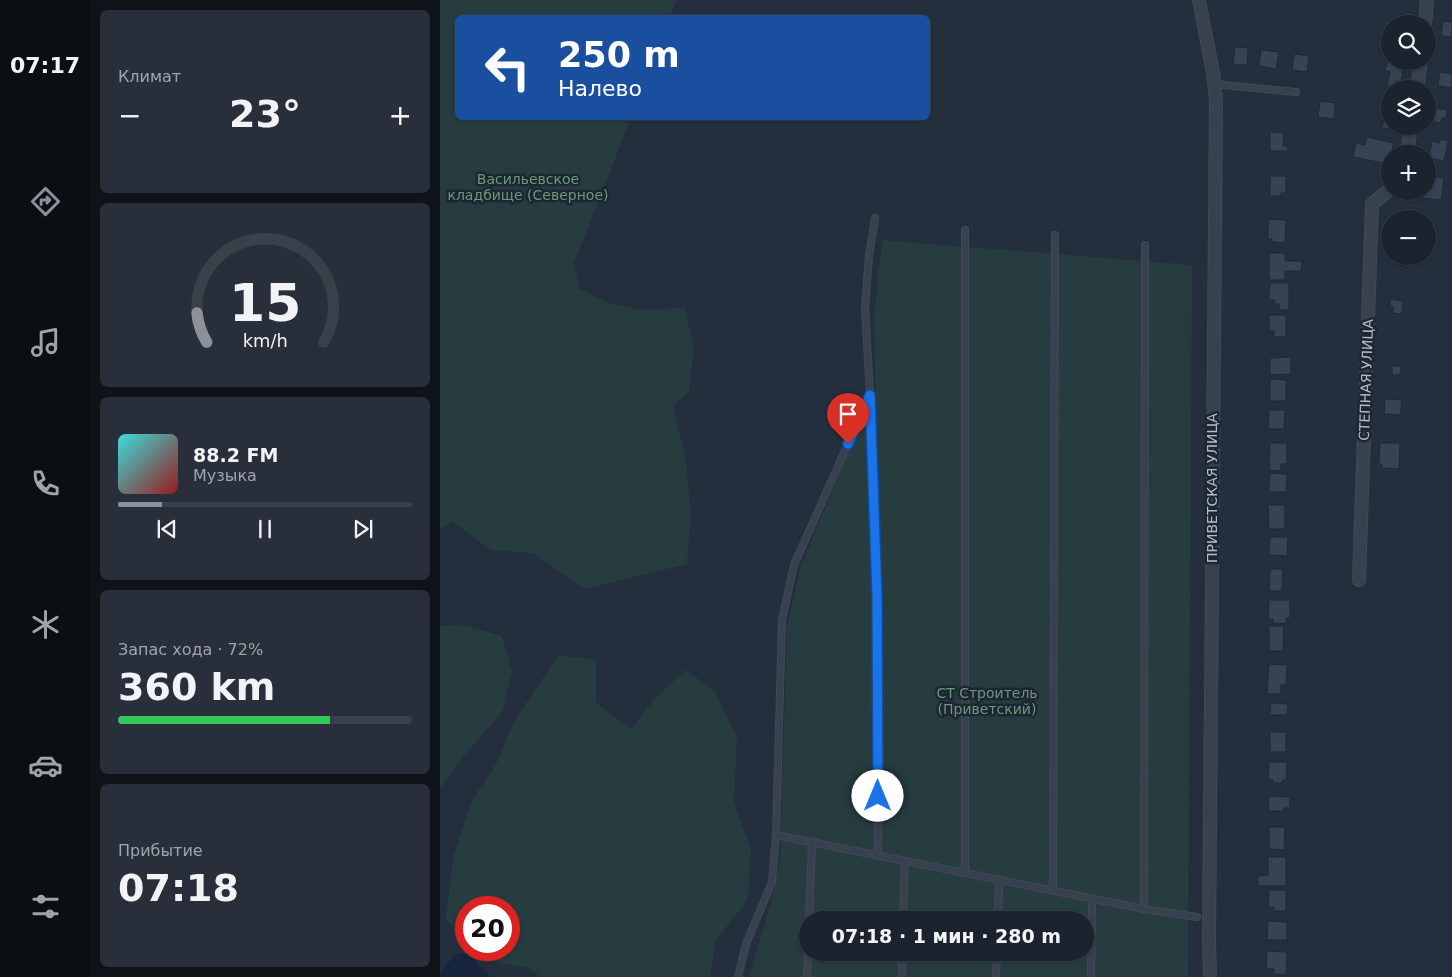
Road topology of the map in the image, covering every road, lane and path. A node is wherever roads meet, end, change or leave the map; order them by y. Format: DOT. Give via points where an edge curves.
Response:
graph roads {
  1 [pos="1199,0"];
  2 [pos="1427,0"];
  3 [pos="1426,15"];
  4 [pos="1214,84"];
  5 [pos="1296,92"];
  6 [pos="1381,196"];
  7 [pos="875,218"];
  8 [pos="965,230"];
  9 [pos="1055,235"];
  10 [pos="1145,245"];
  11 [pos="870,395"];
  12 [pos="1358,580"];
  13 [pos="776,836"];
  14 [pos="812,842"];
  15 [pos="878,855"];
  16 [pos="905,861"];
  17 [pos="965,873"];
  18 [pos="999,880"];
  19 [pos="1053,891"];
  20 [pos="1092,898"];
  21 [pos="1144,908"];
  22 [pos="809,911"];
  23 [pos="903,911"];
  24 [pos="998,911"];
  25 [pos="1197,917"];
  26 [pos="808,961"];
  27 [pos="902,961"];
  28 [pos="997,961"];
  29 [pos="738,977"];
  30 [pos="807,977"];
  31 [pos="902,977"];
  32 [pos="996,977"];
  33 [pos="1091,977"];
  34 [pos="1210,977"];
  1 -- 4 [label="street, ПРИВЕТСКАЯ УЛИЦА"];
  2 -- 3 [label="street"];
  4 -- 5 [label="lane"];
  4 -- 34 [label="street, ПРИВЕТСКАЯ УЛИЦА"];
  6 -- 12 [label="street, СТЕПНАЯ УЛИЦА" via="1372,204"];
  7 -- 11 [label="lane" via="865,308"];
  8 -- 17 [label="lane"];
  9 -- 19 [label="lane"];
  10 -- 21 [label="lane"];
  11 -- 13 [label="lane" via="794,565 782,620"];
  11 -- 15 [label="lane" via="877,596"];
  13 -- 14 [label="lane"];
  13 -- 29 [label="lane" via="772,882 746,944"];
  14 -- 15 [label="lane"];
  14 -- 22 [label="lane"];
  15 -- 16 [label="lane"];
  16 -- 17 [label="lane"];
  16 -- 23 [label="lane"];
  17 -- 18 [label="lane"];
  18 -- 19 [label="lane"];
  18 -- 24 [label="lane"];
  19 -- 20 [label="lane"];
  20 -- 21 [label="lane"];
  20 -- 33 [label="lane"];
  21 -- 25 [label="lane"];
  26 -- 30 [label="lane"];
  27 -- 31 [label="lane"];
  28 -- 32 [label="lane"];
}
